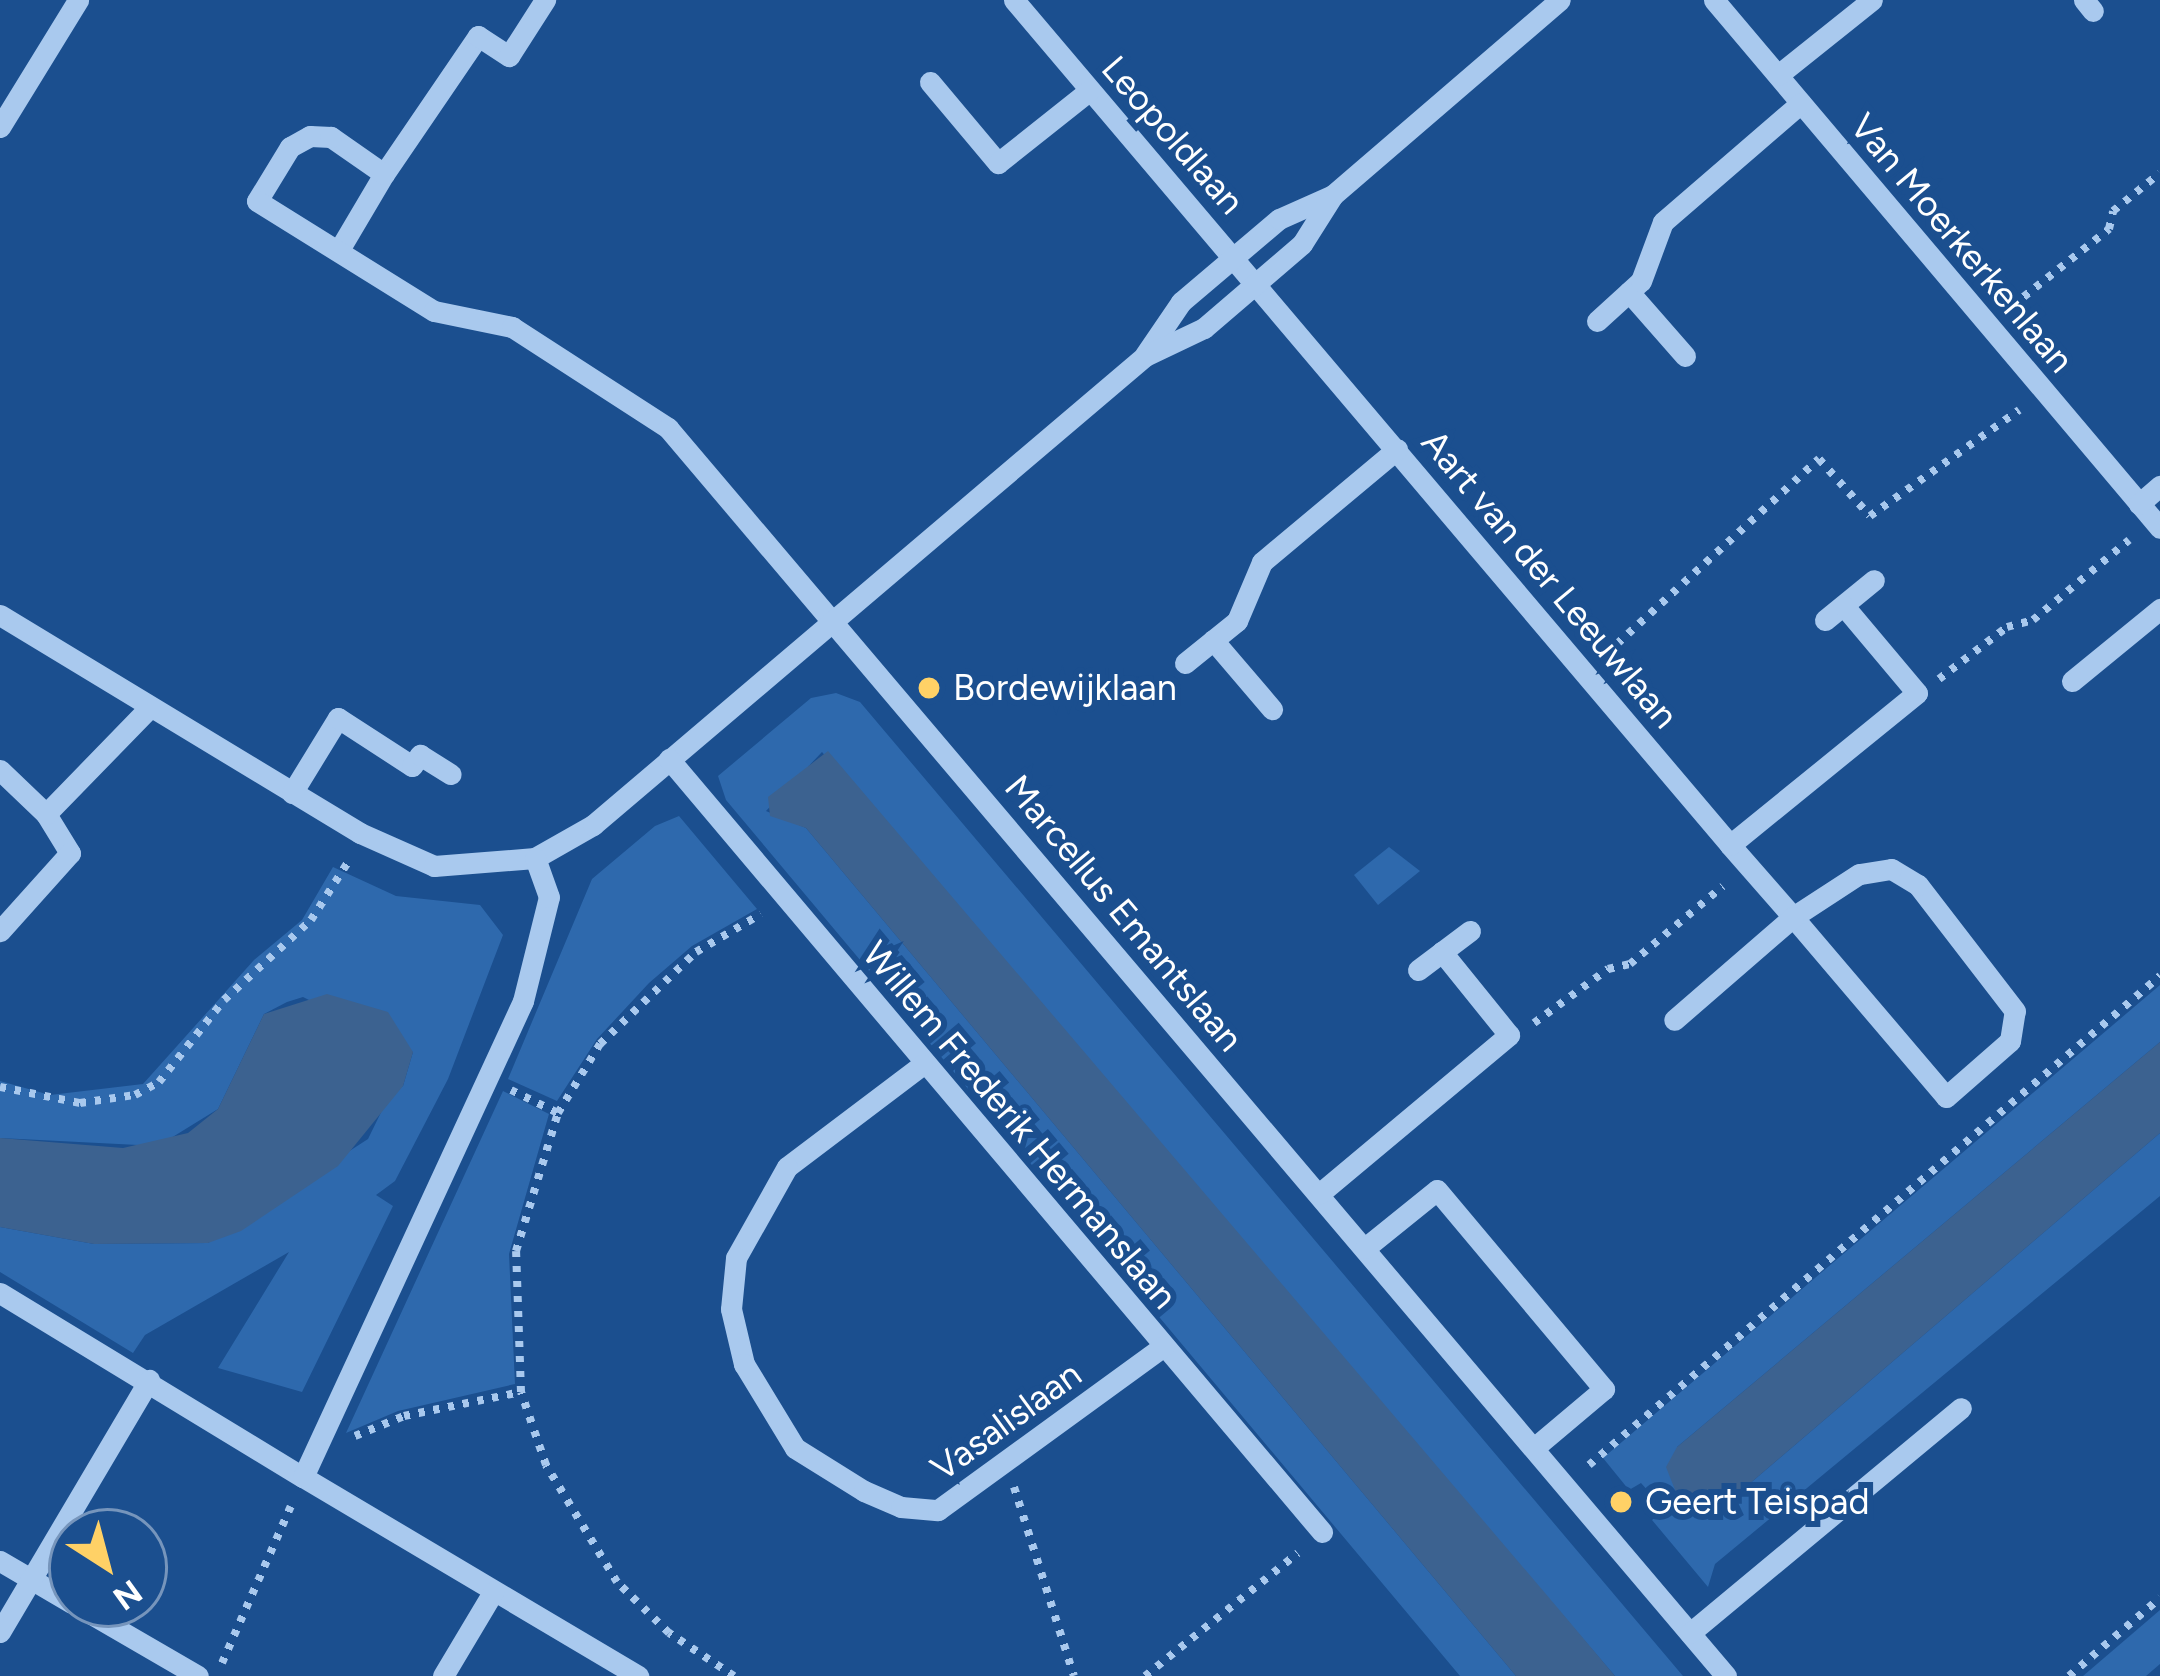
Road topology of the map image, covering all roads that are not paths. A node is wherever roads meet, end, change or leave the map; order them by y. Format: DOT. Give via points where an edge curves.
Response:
graph roads {
  1 [pos="78,0"];
  2 [pos="545,0"];
  3 [pos="1014,0"];
  4 [pos="1560,0"];
  5 [pos="1714,0"];
  6 [pos="1873,0"];
  7 [pos="1778,75"];
  8 [pos="930,82"];
  9 [pos="1090,90"];
  10 [pos="1802,103"];
  11 [pos="0,127"];
  12 [pos="384,174"];
  13 [pos="1333,195"];
  14 [pos="339,250"];
  15 [pos="1234,257"];
  16 [pos="1257,284"];
  17 [pos="1629,292"];
  18 [pos="1597,320"];
  19 [pos="1145,356"];
  20 [pos="1685,356"];
  21 [pos="1397,449"];
  22 [pos="2160,486"];
  23 [pos="2150,517"];
  24 [pos="1874,580"];
  25 [pos="1844,606"];
  26 [pos="2160,609"];
  27 [pos="0,615"];
  28 [pos="833,620"];
  29 [pos="1825,620"];
  30 [pos="1213,640"];
  31 [pos="1185,663"];
  32 [pos="2072,681"];
  33 [pos="148,708"];
  34 [pos="1272,709"];
  35 [pos="669,759"];
  36 [pos="0,770"];
  37 [pos="451,774"];
  38 [pos="292,793"];
  39 [pos="46,814"];
  40 [pos="1730,845"];
  41 [pos="535,858"];
  42 [pos="1793,917"];
  43 [pos="0,931"];
  44 [pos="1470,931"];
  45 [pos="1442,952"];
  46 [pos="1418,970"];
  47 [pos="1674,1020"];
  48 [pos="922,1065"];
  49 [pos="1319,1194"];
  50 [pos="1364,1248"];
  51 [pos="0,1293"];
  52 [pos="1164,1346"];
  53 [pos="149,1380"];
  54 [pos="1961,1408"];
  55 [pos="1534,1448"];
  56 [pos="303,1477"];
  57 [pos="1322,1532"];
  58 [pos="0,1561"];
  59 [pos="31,1579"];
  60 [pos="48,1589"];
  61 [pos="493,1592"];
  62 [pos="116,1628"];
  63 [pos="0,1632"];
  64 [pos="1690,1633"];
  65 [pos="198,1676"];
  66 [pos="443,1676"];
  67 [pos="638,1676"];
  68 [pos="1726,1676"];
  1 -- 11 [label="street"];
  2 -- 12 [label="street" via="509,56 478,37"];
  3 -- 9 [label="street, Leopoldlaan"];
  4 -- 13 [label="street"];
  5 -- 7 [label="street, Van Moerkerkenlaan"];
  6 -- 7 [label="street"];
  7 -- 10 [label="street, Van Moerkerkenlaan"];
  8 -- 9 [label="street" via="998,163"];
  9 -- 15 [label="street, Leopoldlaan"];
  10 -- 17 [label="street" via="1663,222"];
  10 -- 23 [label="street, Van Moerkerkenlaan"];
  12 -- 14 [label="street"];
  12 -- 14 [label="street, Marcellus Emantslaan" via="331,137 310,136 290,148 257,201"];
  13 -- 15 [label="street" via="1279,219"];
  13 -- 16 [label="street" via="1302,244"];
  14 -- 28 [label="street, Marcellus Emantslaan" via="434,311 512,327 629,397 700,463"];
  15 -- 16 [label="street, Leopoldlaan"];
  15 -- 19 [label="street" via="1181,302"];
  16 -- 19 [label="street" via="1204,328"];
  16 -- 21 [label="street, Aart van der Leeuwlaan"];
  17 -- 18 [label="street"];
  17 -- 20 [label="street"];
  19 -- 28 [label="street"];
  21 -- 30 [label="street" via="1262,562 1237,621"];
  21 -- 40 [label="street, Aart van der Leeuwlaan"];
  22 -- 23 [label="street"];
  24 -- 25 [label="street"];
  25 -- 29 [label="street"];
  25 -- 40 [label="street" via="1917,693"];
  26 -- 32 [label="street"];
  27 -- 33 [label="street"];
  28 -- 35 [label="street"];
  28 -- 49 [label="street, Marcellus Emantslaan"];
  30 -- 31 [label="street"];
  30 -- 34 [label="street"];
  33 -- 38 [label="street"];
  33 -- 39 [label="street"];
  35 -- 41 [label="street" via="593,825"];
  35 -- 48 [label="street, Willem Frederik Hermanslaan"];
  36 -- 39 [label="street"];
  37 -- 38 [label="street" via="420,755 412,766 338,718"];
  38 -- 41 [label="street" via="434,866"];
  39 -- 43 [label="street" via="70,853"];
  40 -- 42 [label="street, Aart van der Leeuwlaan"];
  41 -- 56 [label="street" via="549,897 543,938"];
  42 -- 42 [label="street, Aart van der Leeuwlaan" via="1946,1097 2010,1041 2014,1011 1997,979 1918,886 1891,868 1859,874"];
  42 -- 47 [label="street"];
  44 -- 45 [label="street"];
  45 -- 46 [label="street"];
  45 -- 49 [label="street" via="1509,1035"];
  48 -- 52 [label="street, Willem Frederik Hermanslaan"];
  48 -- 52 [label="street, Vasalislaan" via="787,1167 736,1258 731,1310 743,1364 766,1413 831,1476 901,1507 938,1510"];
  49 -- 50 [label="street, Marcellus Emantslaan"];
  50 -- 55 [label="street, Marcellus Emantslaan"];
  50 -- 55 [label="street" via="1437,1190 1604,1390"];
  51 -- 53 [label="street"];
  52 -- 57 [label="street, Willem Frederik Hermanslaan"];
  53 -- 56 [label="street"];
  53 -- 59 [label="street"];
  54 -- 64 [label="street"];
  55 -- 64 [label="street, Marcellus Emantslaan"];
  56 -- 61 [label="street"];
  58 -- 59 [label="street"];
  59 -- 60 [label="street"];
  59 -- 63 [label="street"];
  61 -- 66 [label="street"];
  61 -- 67 [label="street"];
  62 -- 65 [label="street"];
  64 -- 68 [label="street, Marcellus Emantslaan"];
}
